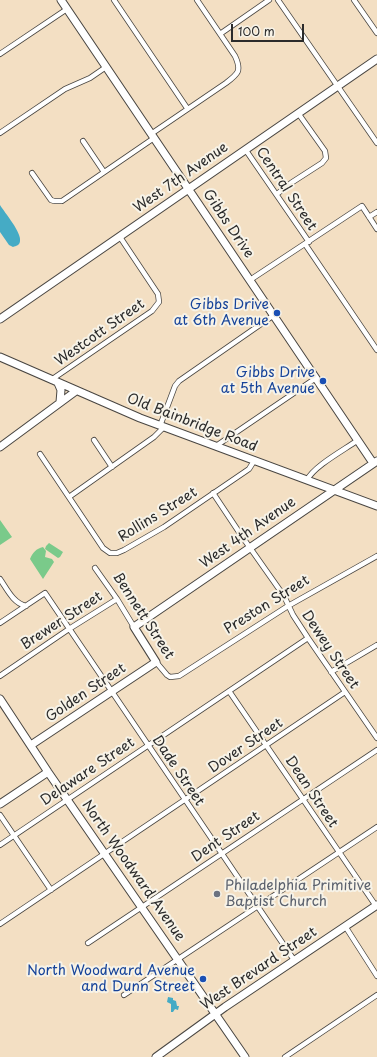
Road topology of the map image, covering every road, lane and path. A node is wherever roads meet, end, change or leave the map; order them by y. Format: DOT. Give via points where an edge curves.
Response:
graph roads {
  1 [pos="61,0"];
  2 [pos="114,0"];
  3 [pos="197,0"];
  4 [pos="269,0"];
  5 [pos="278,0"];
  6 [pos="354,0"];
  7 [pos="67,9"];
  8 [pos="220,34"];
  9 [pos="377,34"];
  10 [pos="0,54"];
  11 [pos="377,59"];
  12 [pos="106,67"];
  13 [pos="338,86"];
  14 [pos="187,108"];
  15 [pos="298,113"];
  16 [pos="0,133"];
  17 [pos="153,136"];
  18 [pos="82,141"];
  19 [pos="377,143"];
  20 [pos="245,149"];
  21 [pos="104,172"];
  22 [pos="32,173"];
  23 [pos="188,189"];
  24 [pos="276,194"];
  25 [pos="377,212"];
  26 [pos="369,217"];
  27 [pos="377,229"];
  28 [pos="120,237"];
  29 [pos="307,243"];
  30 [pos="250,280"];
  31 [pos="274,315"];
  32 [pos="0,319"];
  33 [pos="377,350"];
  34 [pos="0,357"];
  35 [pos="316,378"];
  36 [pos="55,382"];
  37 [pos="76,391"];
  38 [pos="60,402"];
  39 [pos="162,426"];
  40 [pos="94,440"];
  41 [pos="358,440"];
  42 [pos="216,446"];
  43 [pos="0,447"];
  44 [pos="40,454"];
  45 [pos="254,461"];
  46 [pos="375,462"];
  47 [pos="112,467"];
  48 [pos="307,480"];
  49 [pos="333,491"];
  50 [pos="214,493"];
  51 [pos="69,497"];
  52 [pos="377,506"];
  53 [pos="249,548"];
  54 [pos="377,556"];
  55 [pos="95,568"];
  56 [pos="0,578"];
  57 [pos="117,599"];
  58 [pos="26,606"];
  59 [pos="288,606"];
  60 [pos="0,623"];
  61 [pos="134,627"];
  62 [pos="69,629"];
  63 [pos="308,638"];
  64 [pos="377,645"];
  65 [pos="156,662"];
  66 [pos="331,672"];
  67 [pos="0,676"];
  68 [pos="170,677"];
  69 [pos="112,692"];
  70 [pos="229,692"];
  71 [pos="345,692"];
  72 [pos="0,699"];
  73 [pos="377,738"];
  74 [pos="31,745"];
  75 [pos="148,745"];
  76 [pos="266,746"];
  77 [pos="377,750"];
  78 [pos="48,772"];
  79 [pos="67,799"];
  80 [pos="303,799"];
  81 [pos="185,800"];
  82 [pos="0,804"];
  83 [pos="0,816"];
  84 [pos="377,827"];
  85 [pos="14,835"];
  86 [pos="0,845"];
  87 [pos="339,852"];
  88 [pos="222,853"];
  89 [pos="105,854"];
  90 [pos="51,890"];
  91 [pos="376,905"];
  92 [pos="141,907"];
  93 [pos="258,907"];
  94 [pos="0,924"];
  95 [pos="345,926"];
  96 [pos="88,943"];
  97 [pos="178,960"];
  98 [pos="294,960"];
  99 [pos="377,976"];
  100 [pos="124,995"];
  101 [pos="377,995"];
  102 [pos="216,1013"];
  103 [pos="156,1057"];
  104 [pos="245,1057"];
  105 [pos="285,1057"];
  1 -- 7 [label="street, Gibbs Drive"];
  2 -- 14 [label="street"];
  3 -- 8 [label="street"];
  4 -- 8 [label="street"];
  5 -- 13 [label="street"];
  6 -- 9 [label="street"];
  7 -- 10 [label="street"];
  7 -- 12 [label="street, Gibbs Drive"];
  8 -- 14 [label="street" via="235,56 239,70 233,78"];
  11 -- 13 [label="street, West 7th Avenue"];
  12 -- 16 [label="street" via="90,78 65,89"];
  12 -- 17 [label="street, Gibbs Drive"];
  13 -- 15 [label="street, West 7th Avenue"];
  13 -- 19 [label="street"];
  14 -- 17 [label="street"];
  15 -- 20 [label="street, West 7th Avenue"];
  15 -- 24 [label="street" via="325,151 325,160"];
  17 -- 21 [label="street"];
  17 -- 23 [label="street, Gibbs Drive"];
  18 -- 21 [label="street"];
  20 -- 23 [label="street, West 7th Avenue"];
  20 -- 24 [label="street, Central Street"];
  21 -- 22 [label="street" via="59,202 51,200"];
  23 -- 28 [label="street, West 7th Avenue"];
  23 -- 30 [label="street, Gibbs Drive"];
  24 -- 29 [label="street, Central Street"];
  25 -- 26 [label="street"];
  26 -- 27 [label="street"];
  26 -- 29 [label="street" via="362,206"];
  28 -- 32 [label="street, West 7th Avenue"];
  28 -- 36 [label="street, Westcott Street" via="158,294 158,302 152,311"];
  29 -- 30 [label="street"];
  29 -- 33 [label="street, Central Street"];
  30 -- 31 [label="street, Gibbs Drive"];
  31 -- 35 [label="street, Gibbs Drive"];
  31 -- 39 [label="street" via="179,381"];
  34 -- 36 [label="street, Old Bainbridge Road"];
  35 -- 41 [label="street, Gibbs Drive"];
  35 -- 42 [label="street"];
  36 -- 37 [label="street, Old Bainbridge Road"];
  36 -- 38 [label="street" via="61,390"];
  37 -- 38 [label="street"];
  37 -- 39 [label="street, Old Bainbridge Road"];
  38 -- 43 [label="street"];
  39 -- 42 [label="street, Old Bainbridge Road"];
  39 -- 47 [label="street" via="159,433"];
  40 -- 47 [label="street"];
  41 -- 46 [label="street, Gibbs Drive"];
  41 -- 48 [label="street" via="318,467"];
  42 -- 45 [label="street, Old Bainbridge Road"];
  44 -- 51 [label="street, Rollins Street"];
  45 -- 48 [label="street, Old Bainbridge Road"];
  45 -- 50 [label="street, Rollins Street" via="249,469"];
  46 -- 49 [label="street, West 4th Avenue"];
  47 -- 51 [label="street"];
  48 -- 49 [label="street, Old Bainbridge Road"];
  49 -- 52 [label="street, Old Bainbridge Road"];
  49 -- 53 [label="street, West 4th Avenue"];
  50 -- 51 [label="street, Rollins Street" via="146,538 114,553 103,548"];
  50 -- 53 [label="street, Dewey Street"];
  53 -- 59 [label="street, Dewey Street" via="284,596"];
  53 -- 61 [label="street, West 4th Avenue"];
  54 -- 59 [label="street, Preston Street"];
  55 -- 57 [label="street, Bennett Street"];
  56 -- 58 [label="street" via="15,600"];
  57 -- 61 [label="street, Bennett Street"];
  57 -- 62 [label="street, Brewer Street"];
  58 -- 60 [label="street"];
  58 -- 62 [label="street, Dade Street" via="45,594"];
  59 -- 63 [label="street, Dewey Street"];
  59 -- 68 [label="street, Preston Street" via="179,676"];
  61 -- 65 [label="street, Bennett Street"];
  62 -- 67 [label="street, Brewer Street"];
  62 -- 69 [label="street, Dade Street"];
  63 -- 66 [label="street, Dewey Street"];
  63 -- 70 [label="street, Delaware Street"];
  64 -- 66 [label="street"];
  65 -- 68 [label="street, Bennett Street"];
  65 -- 69 [label="street, Golden Street"];
  66 -- 71 [label="street, Dewey Street"];
  69 -- 74 [label="street, Golden Street"];
  69 -- 75 [label="street, Dade Street"];
  70 -- 75 [label="street, Delaware Street"];
  70 -- 76 [label="street, Dean Street"];
  71 -- 73 [label="street, Dewey Street"];
  71 -- 76 [label="street, Dover Street"];
  72 -- 74 [label="street, North Woodward Avenue"];
  74 -- 78 [label="street, North Woodward Avenue"];
  75 -- 79 [label="street, Delaware Street"];
  75 -- 81 [label="street, Dade Street"];
  76 -- 80 [label="street, Dean Street"];
  76 -- 81 [label="street, Dover Street"];
  77 -- 80 [label="street, Dent Street"];
  78 -- 79 [label="street, North Woodward Avenue"];
  78 -- 82 [label="street"];
  79 -- 85 [label="street, Delaware Street"];
  79 -- 89 [label="street, North Woodward Avenue"];
  80 -- 87 [label="street, Dean Street"];
  80 -- 88 [label="street, Dent Street"];
  81 -- 88 [label="street, Dade Street"];
  81 -- 89 [label="street, Dover Street"];
  83 -- 85 [label="street"];
  84 -- 87 [label="street"];
  85 -- 86 [label="street, Delaware Street"];
  85 -- 90 [label="street"];
  87 -- 91 [label="street, Dean Street"];
  87 -- 93 [label="street"];
  88 -- 92 [label="street, Dent Street"];
  88 -- 93 [label="street, Dade Street"];
  89 -- 90 [label="street, Dover Street"];
  89 -- 92 [label="street, North Woodward Avenue"];
  90 -- 94 [label="street, Dover Street"];
  91 -- 95 [label="street, West Brevard Street"];
  92 -- 96 [label="street, Dent Street"];
  92 -- 97 [label="street, North Woodward Avenue"];
  93 -- 97 [label="street"];
  93 -- 98 [label="street, Dade Street"];
  95 -- 98 [label="street, West Brevard Street"];
  95 -- 99 [label="street"];
  97 -- 100 [label="street"];
  97 -- 102 [label="street, North Woodward Avenue"];
  98 -- 102 [label="street, West Brevard Street"];
  101 -- 105 [label="street"];
  102 -- 103 [label="street, West Brevard Street"];
  102 -- 104 [label="street, North Woodward Avenue"];
}
